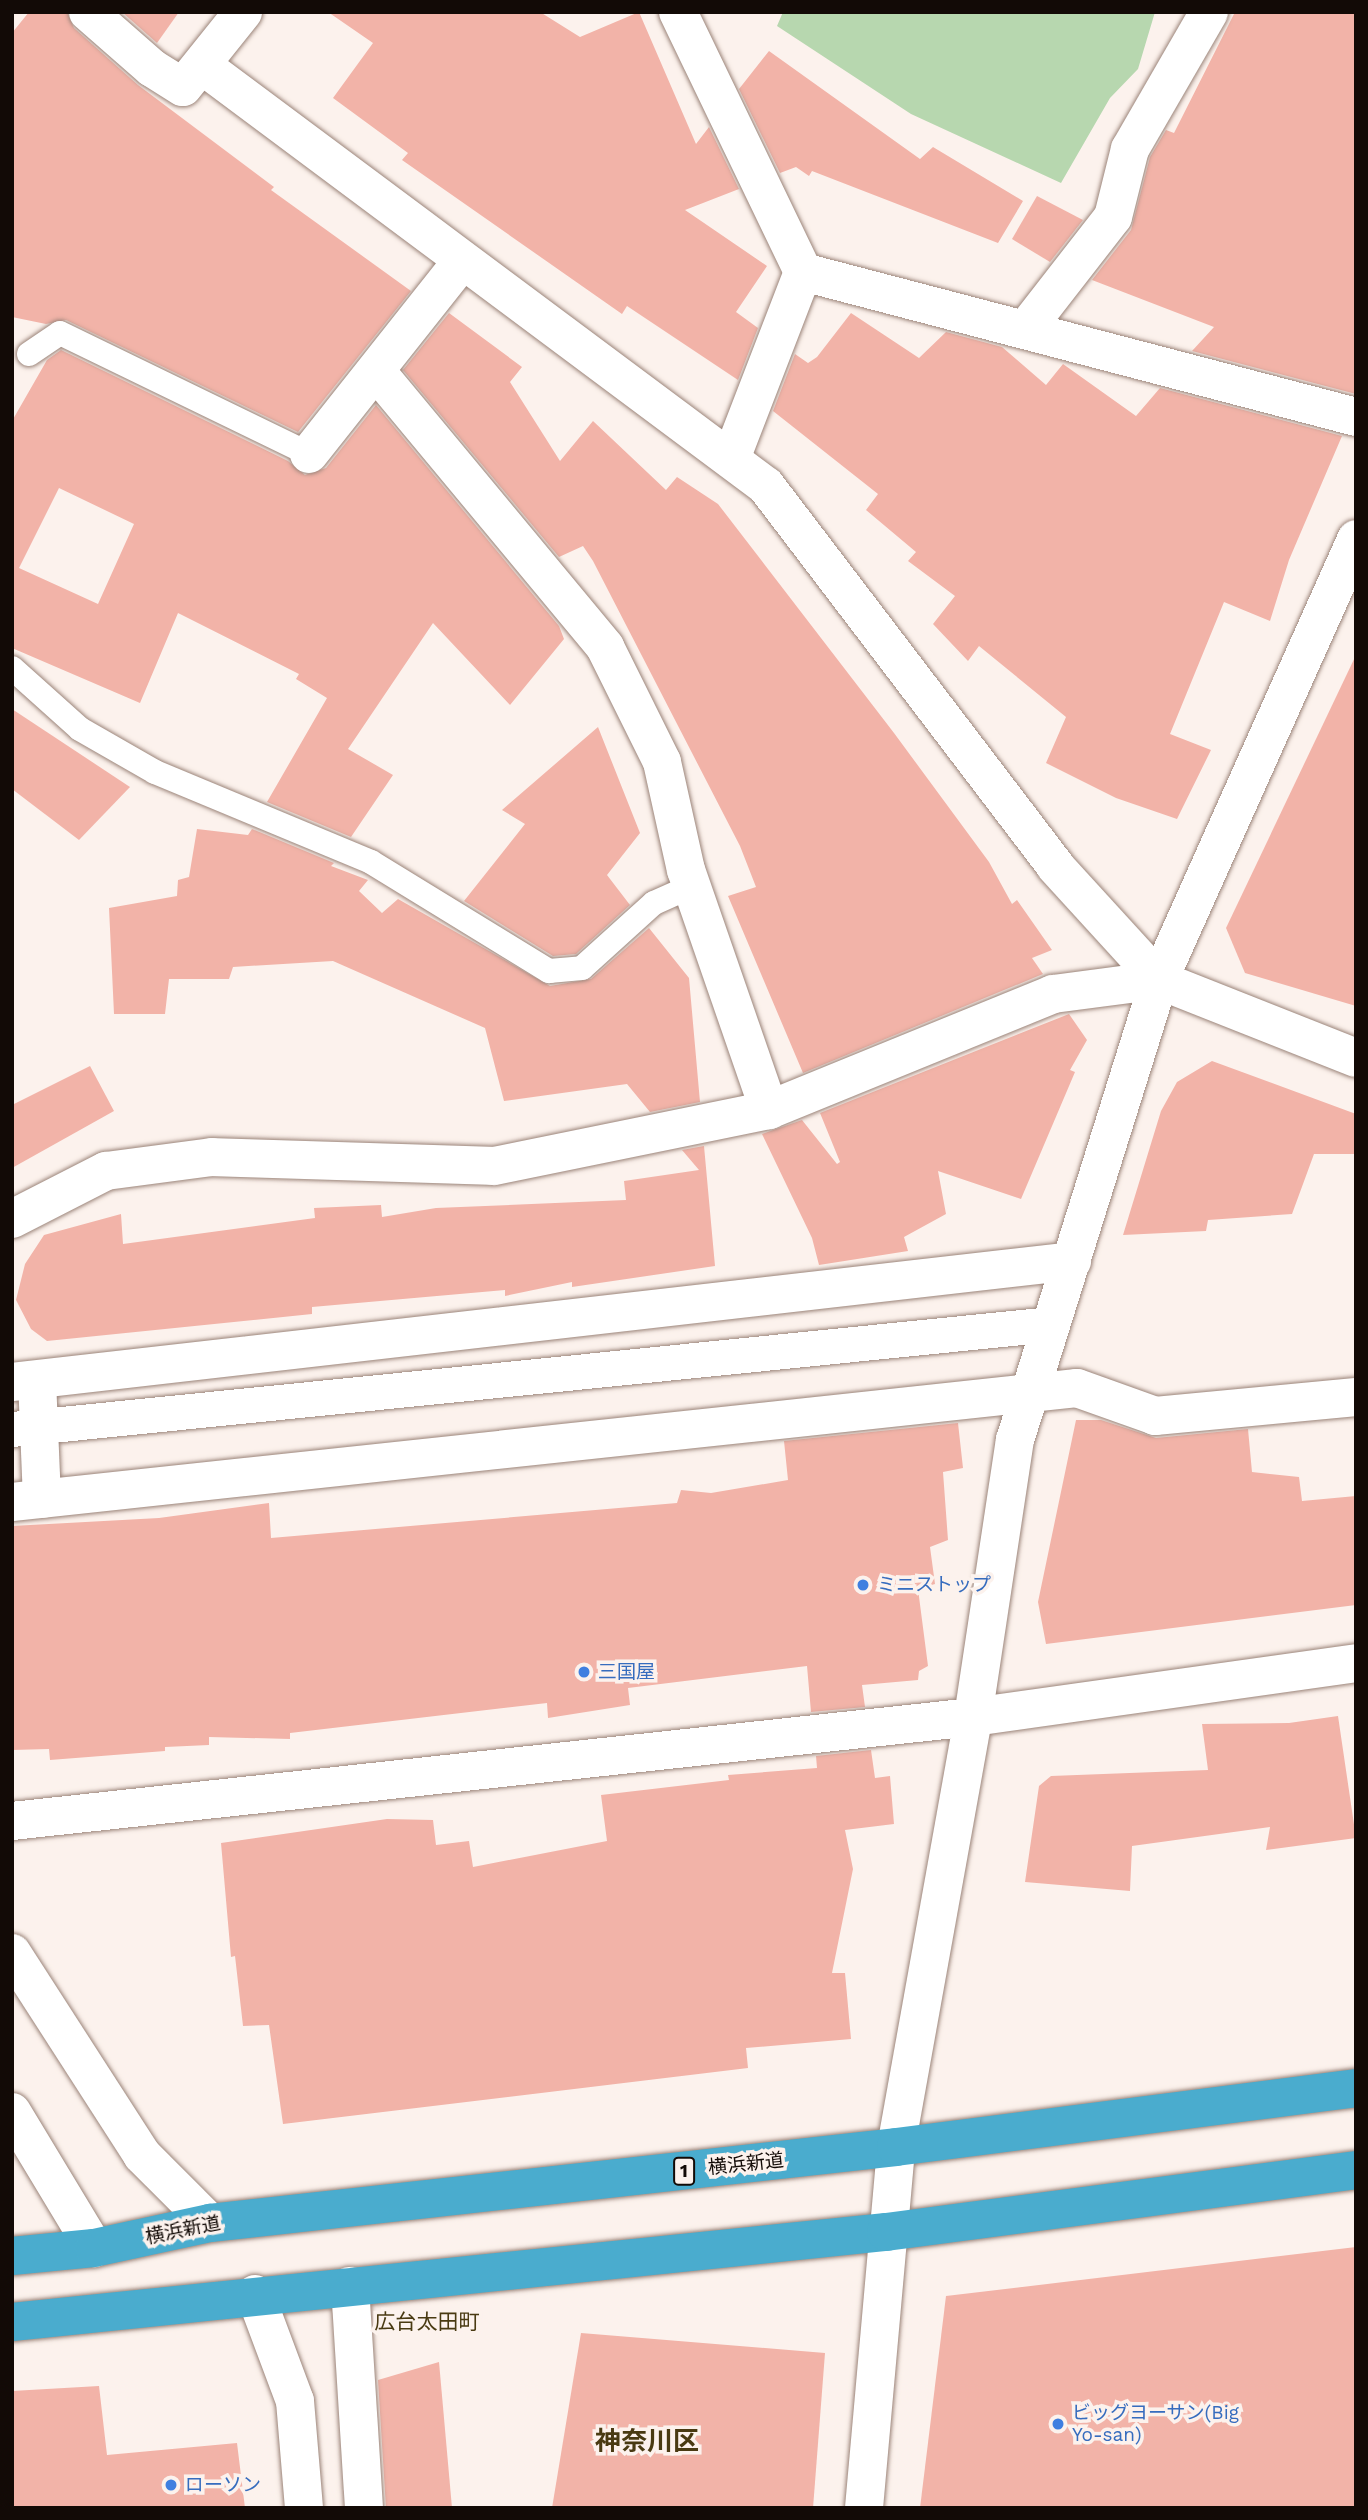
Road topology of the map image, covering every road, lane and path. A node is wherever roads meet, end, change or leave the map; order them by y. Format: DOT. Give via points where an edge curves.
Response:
graph roads {
  1 [pos="88,12"];
  2 [pos="243,12"];
  3 [pos="678,12"];
  4 [pos="1209,12"];
  5 [pos="203,66"];
  6 [pos="461,262"];
  7 [pos="803,272"];
  8 [pos="1025,330"];
  9 [pos="29,354"];
  10 [pos="376,371"];
  11 [pos="1356,417"];
  12 [pos="309,454"];
  13 [pos="731,458"];
  14 [pos="1356,539"];
  15 [pos="12,668"];
  16 [pos="692,886"];
  17 [pos="1159,980"];
  18 [pos="1356,1058"];
  19 [pos="769,1110"];
  20 [pos="12,1219"];
  21 [pos="1072,1261"];
  22 [pos="1052,1324"];
  23 [pos="25,1381"];
  24 [pos="1029,1392"];
  25 [pos="1356,1397"];
  26 [pos="26,1427"];
  27 [pos="27,1500"];
  28 [pos="1356,1663"];
  29 [pos="974,1717"];
  30 [pos="12,1821"];
  31 [pos="12,1953"];
  32 [pos="1356,2088"];
  33 [pos="12,2112"];
  34 [pos="896,2147"];
  35 [pos="1356,2170"];
  36 [pos="210,2223"];
  37 [pos="886,2232"];
  38 [pos="94,2248"];
  39 [pos="12,2256"];
  40 [pos="350,2286"];
  41 [pos="255,2294"];
  42 [pos="12,2322"];
  43 [pos="304,2508"];
  44 [pos="363,2508"];
  45 [pos="863,2508"];
  1 -- 5 [label="street" via="152,68 183,88"];
  2 -- 5 [label="street"];
  3 -- 7 [label="street"];
  4 -- 8 [label="street" via="1130,149 1113,217"];
  5 -- 6 [label="street"];
  6 -- 10 [label="street"];
  6 -- 13 [label="street"];
  7 -- 8 [label="street"];
  7 -- 13 [label="street"];
  8 -- 11 [label="street"];
  9 -- 12 [label="lane" via="60,333"];
  10 -- 12 [label="street"];
  10 -- 16 [label="street" via="605,647 662,762"];
  13 -- 17 [label="street" via="766,486 1055,866"];
  14 -- 17 [label="street"];
  15 -- 16 [label="lane" via="80,729 155,772 371,862 549,971 582,968 654,903"];
  16 -- 19 [label="street"];
  17 -- 18 [label="street"];
  17 -- 19 [label="street" via="1053,994"];
  17 -- 21 [label="street"];
  19 -- 20 [label="street" via="494,1166 212,1157 106,1171"];
  21 -- 22 [label="street"];
  21 -- 23 [label="street"];
  22 -- 24 [label="street"];
  22 -- 26 [label="street"];
  23 -- 26 [label="street"];
  24 -- 25 [label="street" via="1077,1388 1155,1416"];
  24 -- 27 [label="street"];
  24 -- 29 [label="street" via="1015,1440"];
  26 -- 27 [label="street"];
  28 -- 29 [label="street"];
  29 -- 30 [label="street"];
  29 -- 34 [label="street"];
  31 -- 36 [label="street" via="142,2155"];
  32 -- 34 [label="highway, 横浜新道 / 1"];
  33 -- 38 [label="street"];
  34 -- 36 [label="highway, 横浜新道 / 1"];
  34 -- 37 [label="street"];
  35 -- 37 [label="highway"];
  36 -- 38 [label="highway, 横浜新道 / 1"];
  37 -- 40 [label="highway"];
  37 -- 45 [label="street"];
  38 -- 39 [label="highway, 横浜新道 / 1"];
  40 -- 41 [label="highway"];
  40 -- 44 [label="street"];
  41 -- 42 [label="highway"];
  41 -- 43 [label="street" via="295,2402"];
}
